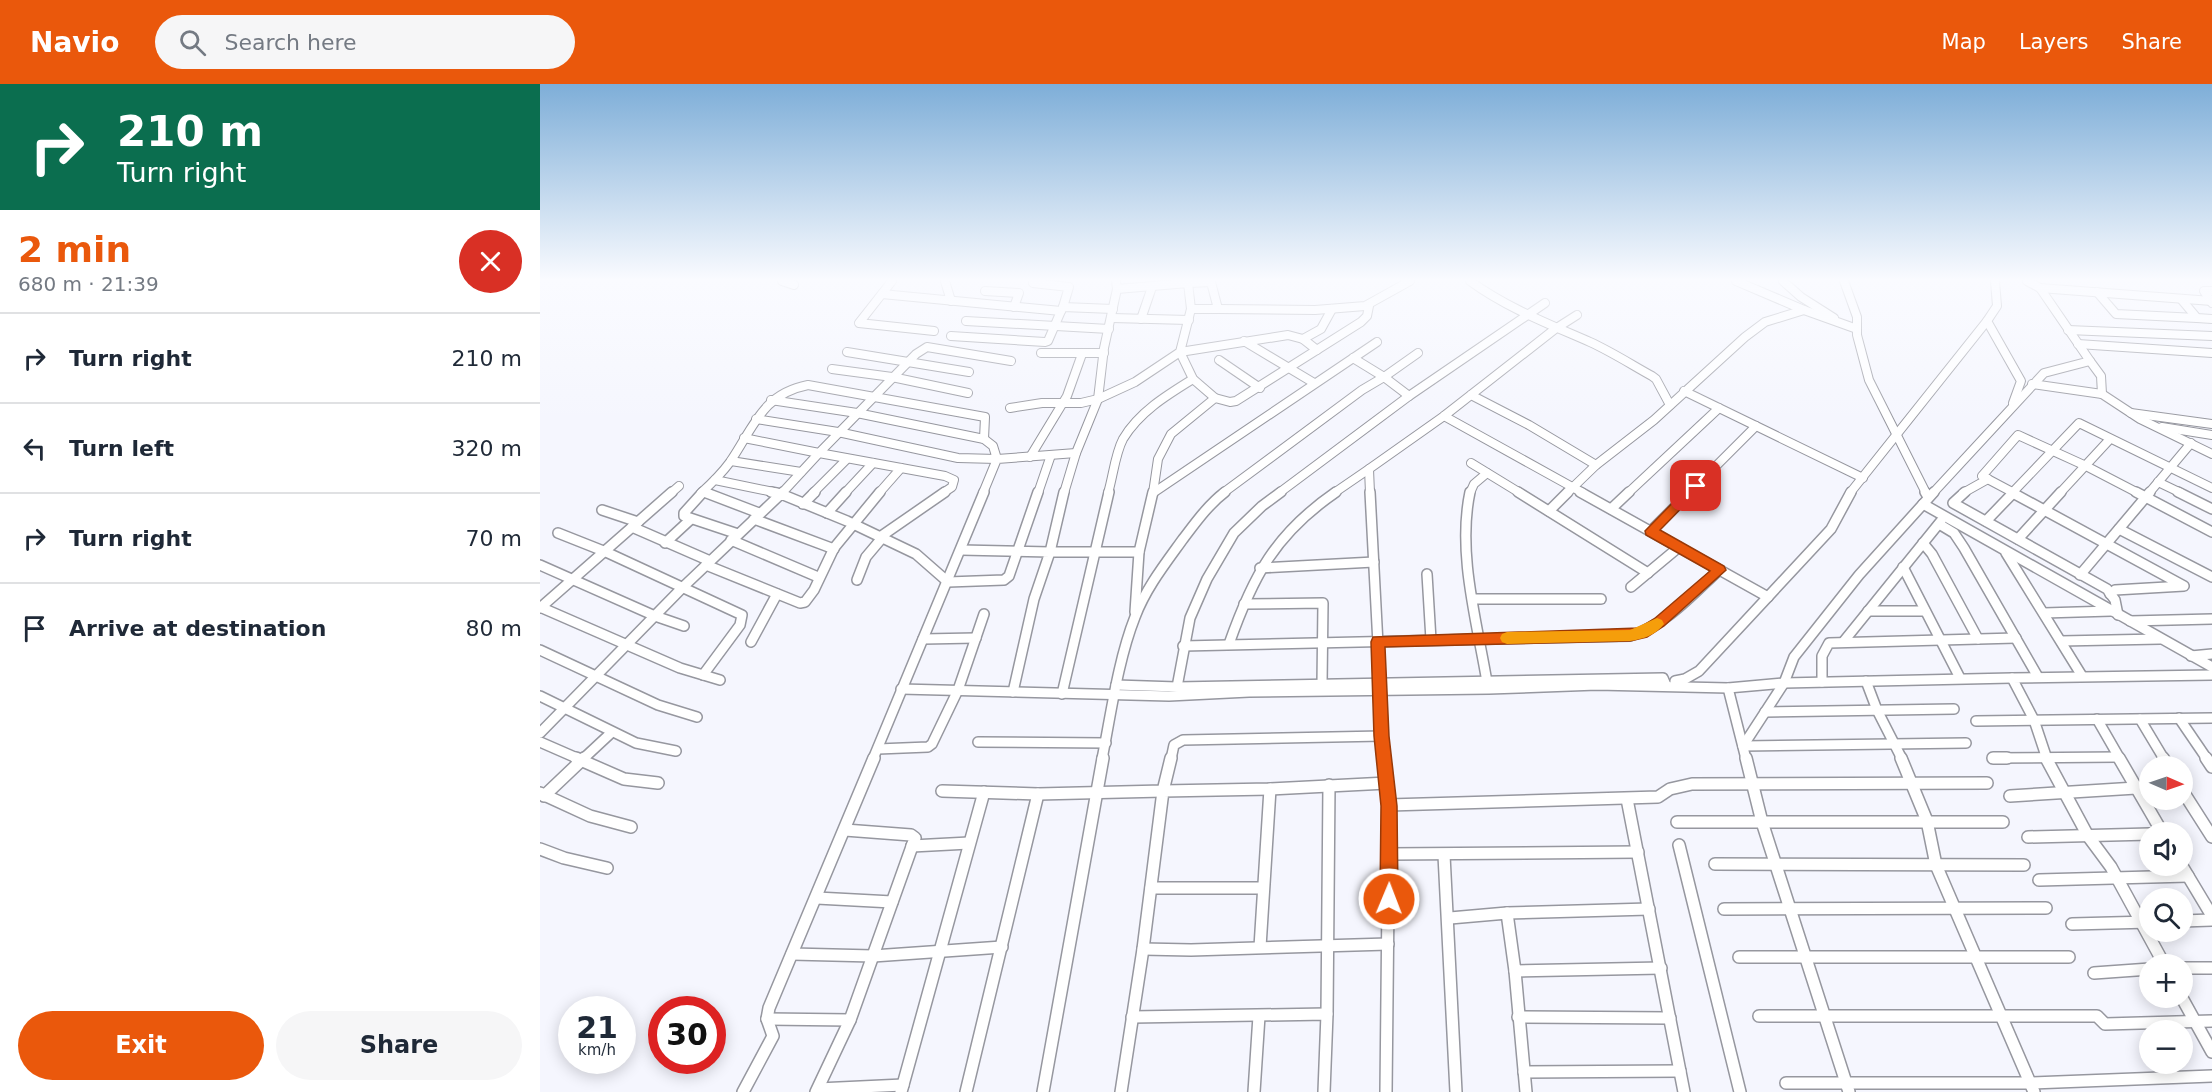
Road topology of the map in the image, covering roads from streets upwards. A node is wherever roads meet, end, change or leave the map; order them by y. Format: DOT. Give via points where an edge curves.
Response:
graph roads {
  1 [pos="906,328"];
  2 [pos="1053,328"];
  3 [pos="1091,328"];
  4 [pos="1187,328"];
  5 [pos="1322,328"];
  6 [pos="1352,328"];
  7 [pos="1509,328"];
  8 [pos="1757,328"];
  9 [pos="1854,328"];
  10 [pos="1981,328"];
  11 [pos="1991,328"];
  12 [pos="1109,329"];
  13 [pos="1555,329"];
  14 [pos="1857,329"];
  15 [pos="2068,330"];
  16 [pos="934,331"];
  17 [pos="951,336"];
  18 [pos="2212,336"];
  19 [pos="1303,339"];
  20 [pos="1244,340"];
  21 [pos="1377,342"];
  22 [pos="2078,344"];
  23 [pos="1317,350"];
  24 [pos="847,352"];
  25 [pos="1180,352"];
  26 [pos="2212,352"];
  27 [pos="1041,353"];
  28 [pos="1104,353"];
  29 [pos="1418,353"];
  30 [pos="1082,354"];
  31 [pos="1353,358"];
  32 [pos="1219,360"];
  33 [pos="1011,361"];
  34 [pos="2090,361"];
  35 [pos="907,362"];
  36 [pos="1288,368"];
  37 [pos="832,369"];
  38 [pos="969,372"];
  39 [pos="892,377"];
  40 [pos="1384,377"];
  41 [pos="1193,379"];
  42 [pos="1314,383"];
  43 [pos="2032,384"];
  44 [pos="1260,388"];
  45 [pos="1684,391"];
  46 [pos="968,393"];
  47 [pos="2103,394"];
  48 [pos="874,395"];
  49 [pos="1471,395"];
  50 [pos="1409,396"];
  51 [pos="1215,398"];
  52 [pos="1098,399"];
  53 [pos="771,400"];
  54 [pos="1063,403"];
  55 [pos="1670,405"];
  56 [pos="2013,406"];
  57 [pos="1010,408"];
  58 [pos="1719,408"];
  59 [pos="2129,412"];
  60 [pos="857,413"];
  61 [pos="1444,416"];
  62 [pos="756,419"];
  63 [pos="2212,424"];
  64 [pos="1756,426"];
  65 [pos="2151,426"];
  66 [pos="838,432"];
  67 [pos="2212,435"];
  68 [pos="1897,436"];
  69 [pos="744,438"];
  70 [pos="984,439"];
  71 [pos="2110,439"];
  72 [pos="2191,443"];
  73 [pos="2054,451"];
  74 [pos="819,453"];
  75 [pos="1076,453"];
  76 [pos="2212,454"];
  77 [pos="1051,455"];
  78 [pos="1030,456"];
  79 [pos="847,459"];
  80 [pos="996,459"];
  81 [pos="731,461"];
  82 [pos="1471,463"];
  83 [pos="873,464"];
  84 [pos="1596,465"];
  85 [pos="2086,466"];
  86 [pos="2171,467"];
  87 [pos="901,468"];
  88 [pos="1369,469"];
  89 [pos="801,472"];
  90 [pos="1487,473"];
  91 [pos="1863,478"];
  92 [pos="1988,479"];
  93 [pos="716,480"];
  94 [pos="2158,483"];
  95 [pos="679,486"];
  96 [pos="1574,488"];
  97 [pos="2212,488"];
  98 [pos="704,492"];
  99 [pos="2013,492"];
  100 [pos="1153,493"];
  101 [pos="780,494"];
  102 [pos="2145,498"];
  103 [pos="1925,501"];
  104 [pos="803,504"];
  105 [pos="1611,509"];
  106 [pos="2044,509"];
  107 [pos="2212,509"];
  108 [pos="602,510"];
  109 [pos="1549,512"];
  110 [pos="827,513"];
  111 [pos="757,516"];
  112 [pos="691,519"];
  113 [pos="1942,520"];
  114 [pos="1986,521"];
  115 [pos="852,524"];
  116 [pos="635,525"];
  117 [pos="2119,529"];
  118 [pos="1651,531"];
  119 [pos="2212,532"];
  120 [pos="558,533"];
  121 [pos="734,537"];
  122 [pos="881,537"];
  123 [pos="2018,539"];
  124 [pos="664,543"];
  125 [pos="1923,543"];
  126 [pos="2106,544"];
  127 [pos="1679,547"];
  128 [pos="834,549"];
  129 [pos="961,549"];
  130 [pos="2004,550"];
  131 [pos="1018,551"];
  132 [pos="606,552"];
  133 [pos="1050,552"];
  134 [pos="1139,552"];
  135 [pos="1093,553"];
  136 [pos="1374,561"];
  137 [pos="708,563"];
  138 [pos="540,565"];
  139 [pos="1903,567"];
  140 [pos="1260,568"];
  141 [pos="1719,570"];
  142 [pos="1648,573"];
  143 [pos="1427,574"];
  144 [pos="2080,575"];
  145 [pos="818,577"];
  146 [pos="2212,577"];
  147 [pos="572,578"];
  148 [pos="856,580"];
  149 [pos="948,582"];
  150 [pos="1631,586"];
  151 [pos="682,588"];
  152 [pos="777,594"];
  153 [pos="2110,594"];
  154 [pos="1768,597"];
  155 [pos="1473,599"];
  156 [pos="1601,599"];
  157 [pos="1244,604"];
  158 [pos="540,608"];
  159 [pos="1868,611"];
  160 [pos="1925,611"];
  161 [pos="2044,613"];
  162 [pos="2115,613"];
  163 [pos="984,614"];
  164 [pos="655,616"];
  165 [pos="1135,617"];
  166 [pos="2212,619"];
  167 [pos="2130,621"];
  168 [pos="684,626"];
  169 [pos="976,638"];
  170 [pos="1480,638"];
  171 [pos="2016,638"];
  172 [pos="923,639"];
  173 [pos="1978,639"];
  174 [pos="2162,639"];
  175 [pos="1431,640"];
  176 [pos="1940,640"];
  177 [pos="1844,641"];
  178 [pos="2061,641"];
  179 [pos="751,642"];
  180 [pos="1378,642"];
  181 [pos="1322,643"];
  182 [pos="1229,644"];
  183 [pos="627,645"];
  184 [pos="1182,646"];
  185 [pos="540,650"];
  186 [pos="2212,654"];
  187 [pos="2191,656"];
  188 [pos="2212,667"];
  189 [pos="703,675"];
  190 [pos="2212,675"];
  191 [pos="2082,676"];
  192 [pos="596,677"];
  193 [pos="2038,677"];
  194 [pos="1960,678"];
  195 [pos="2012,678"];
  196 [pos="720,680"];
  197 [pos="1866,681"];
  198 [pos="1487,682"];
  199 [pos="1822,682"];
  200 [pos="1666,683"];
  201 [pos="1784,683"];
  202 [pos="1322,684"];
  203 [pos="1177,687"];
  204 [pos="1381,687"];
  205 [pos="1728,688"];
  206 [pos="902,689"];
  207 [pos="958,690"];
  208 [pos="1115,690"];
  209 [pos="1013,692"];
  210 [pos="1062,694"];
  211 [pos="540,696"];
  212 [pos="1954,709"];
  213 [pos="564,710"];
  214 [pos="1877,710"];
  215 [pos="1765,712"];
  216 [pos="697,717"];
  217 [pos="2179,718"];
  218 [pos="2212,718"];
  219 [pos="2097,719"];
  220 [pos="2140,719"];
  221 [pos="2034,720"];
  222 [pos="1976,721"];
  223 [pos="612,732"];
  224 [pos="540,733"];
  225 [pos="1382,736"];
  226 [pos="540,742"];
  227 [pos="978,742"];
  228 [pos="1106,743"];
  229 [pos="1966,743"];
  230 [pos="1896,745"];
  231 [pos="1743,746"];
  232 [pos="878,749"];
  233 [pos="676,751"];
  234 [pos="2045,756"];
  235 [pos="2162,756"];
  236 [pos="2118,757"];
  237 [pos="1993,758"];
  238 [pos="581,761"];
  239 [pos="2212,767"];
  240 [pos="1910,782"];
  241 [pos="658,783"];
  242 [pos="1387,783"];
  243 [pos="1987,783"];
  244 [pos="1753,784"];
  245 [pos="1329,785"];
  246 [pos="2136,788"];
  247 [pos="1270,789"];
  248 [pos="942,791"];
  249 [pos="1163,791"];
  250 [pos="984,792"];
  251 [pos="542,794"];
  252 [pos="1038,794"];
  253 [pos="1096,794"];
  254 [pos="2066,794"];
  255 [pos="2010,796"];
  256 [pos="1628,799"];
  257 [pos="1389,806"];
  258 [pos="2193,807"];
  259 [pos="1927,821"];
  260 [pos="1677,822"];
  261 [pos="1762,822"];
  262 [pos="2003,822"];
  263 [pos="2156,822"];
  264 [pos="631,827"];
  265 [pos="845,830"];
  266 [pos="2139,834"];
  267 [pos="2088,836"];
  268 [pos="2028,837"];
  269 [pos="2212,837"];
  270 [pos="969,843"];
  271 [pos="1679,845"];
  272 [pos="912,846"];
  273 [pos="540,849"];
  274 [pos="1638,852"];
  275 [pos="1390,854"];
  276 [pos="1443,855"];
  277 [pos="1715,864"];
  278 [pos="1936,865"];
  279 [pos="2024,865"];
  280 [pos="1777,866"];
  281 [pos="607,868"];
  282 [pos="2142,876"];
  283 [pos="2188,876"];
  284 [pos="2039,879"];
  285 [pos="2117,879"];
  286 [pos="1151,888"];
  287 [pos="1262,888"];
  288 [pos="817,898"];
  289 [pos="892,902"];
  290 [pos="1955,907"];
  291 [pos="2046,908"];
  292 [pos="1649,909"];
  293 [pos="1724,909"];
  294 [pos="1790,909"];
  295 [pos="1507,913"];
  296 [pos="2139,913"];
  297 [pos="1450,918"];
  298 [pos="2212,918"];
  299 [pos="2193,920"];
  300 [pos="2139,922"];
  301 [pos="2072,924"];
  302 [pos="1388,944"];
  303 [pos="1329,946"];
  304 [pos="1002,947"];
  305 [pos="1260,947"];
  306 [pos="1143,949"];
  307 [pos="939,950"];
  308 [pos="792,954"];
  309 [pos="873,956"];
  310 [pos="1805,956"];
  311 [pos="1976,956"];
  312 [pos="1739,957"];
  313 [pos="2069,957"];
  314 [pos="1661,968"];
  315 [pos="2193,968"];
  316 [pos="2212,968"];
  317 [pos="2139,970"];
  318 [pos="1515,971"];
  319 [pos="2094,974"];
  320 [pos="2187,1008"];
  321 [pos="1327,1014"];
  322 [pos="2001,1014"];
  323 [pos="1259,1016"];
  324 [pos="1759,1016"];
  325 [pos="1826,1016"];
  326 [pos="1132,1017"];
  327 [pos="1518,1017"];
  328 [pos="1670,1018"];
  329 [pos="767,1019"];
  330 [pos="850,1020"];
  331 [pos="2212,1021"];
  332 [pos="2195,1022"];
  333 [pos="2212,1052"];
  334 [pos="1680,1071"];
  335 [pos="1524,1072"];
  336 [pos="2212,1076"];
  337 [pos="1786,1083"];
  338 [pos="1847,1087"];
  339 [pos="2032,1088"];
  340 [pos="902,1089"];
  341 [pos="817,1090"];
  342 [pos="743,1092"];
  343 [pos="966,1092"];
  344 [pos="1043,1092"];
  345 [pos="1121,1092"];
  346 [pos="1254,1092"];
  347 [pos="1324,1092"];
  348 [pos="1386,1092"];
  349 [pos="1456,1092"];
  350 [pos="1526,1092"];
  351 [pos="1684,1092"];
  352 [pos="1740,1092"];
  1 -- 16 [label="street"];
  2 -- 17 [label="street" via="1048,341 1042,343"];
  3 -- 12 [label="street"];
  4 -- 25 [label="street"];
  5 -- 19 [label="street"];
  6 -- 23 [label="street"];
  7 -- 50 [label="street"];
  8 -- 45 [label="street"];
  9 -- 14 [label="street"];
  10 -- 68 [label="street"];
  11 -- 56 [label="street" via="2021,381"];
  12 -- 28 [label="street"];
  13 -- 49 [label="street"];
  13 -- 55 [label="street" via="1592,343 1652,376"];
  14 -- 68 [label="street" via="1869,380"];
  15 -- 18 [label="street"];
  15 -- 22 [label="street"];
  19 -- 20 [label="street" via="1288,335"];
  19 -- 23 [label="street"];
  20 -- 25 [label="street"];
  20 -- 36 [label="street"];
  21 -- 31 [label="street"];
  22 -- 26 [label="street"];
  22 -- 34 [label="street"];
  23 -- 36 [label="street"];
  24 -- 35 [label="street"];
  25 -- 41 [label="street"];
  25 -- 52 [label="street" via="1135,382"];
  27 -- 30 [label="street"];
  28 -- 30 [label="street"];
  28 -- 52 [label="street"];
  29 -- 40 [label="street"];
  30 -- 54 [label="street"];
  31 -- 40 [label="street"];
  31 -- 42 [label="street"];
  32 -- 44 [label="street"];
  33 -- 35 [label="street" via="934,347 923,349"];
  34 -- 43 [label="street" via="2052,369"];
  34 -- 47 [label="street" via="2103,381"];
  35 -- 38 [label="street"];
  35 -- 39 [label="street"];
  36 -- 42 [label="street"];
  36 -- 44 [label="street"];
  37 -- 39 [label="street"];
  39 -- 46 [label="street"];
  39 -- 48 [label="street"];
  40 -- 50 [label="street"];
  40 -- 165 [label="street" via="1216,499 1156,576"];
  41 -- 51 [label="street"];
  41 -- 135 [label="street" via="1159,400 1122,441"];
  42 -- 100 [label="street"];
  43 -- 47 [label="street"];
  43 -- 56 [label="street"];
  44 -- 51 [label="street" via="1236,401"];
  45 -- 55 [label="street"];
  45 -- 58 [label="street"];
  47 -- 59 [label="street"];
  48 -- 53 [label="street" via="808,385 785,389"];
  48 -- 60 [label="street"];
  48 -- 70 [label="street" via="985,417"];
  49 -- 61 [label="street"];
  49 -- 84 [label="street"];
  50 -- 184 [label="street" via="1262,506 1234,533 1207,579"];
  51 -- 100 [label="street" via="1171,434 1158,459"];
  52 -- 54 [label="street"];
  52 -- 75 [label="street"];
  53 -- 60 [label="street"];
  53 -- 62 [label="street"];
  54 -- 57 [label="street"];
  54 -- 78 [label="street"];
  55 -- 84 [label="street"];
  56 -- 103 [label="street"];
  58 -- 64 [label="street"];
  58 -- 105 [label="street"];
  59 -- 63 [label="street"];
  59 -- 65 [label="street"];
  60 -- 66 [label="street"];
  60 -- 70 [label="street"];
  61 -- 88 [label="street"];
  61 -- 96 [label="street"];
  62 -- 66 [label="street"];
  62 -- 69 [label="street"];
  64 -- 91 [label="street"];
  64 -- 118 [label="street"];
  65 -- 67 [label="street"];
  65 -- 72 [label="street"];
  66 -- 74 [label="street"];
  66 -- 80 [label="street" via="958,458"];
  68 -- 91 [label="street"];
  68 -- 103 [label="street"];
  69 -- 74 [label="street"];
  69 -- 81 [label="street"];
  70 -- 80 [label="street" via="993,446"];
  71 -- 73 [label="street" via="2079,423"];
  71 -- 85 [label="street"];
  71 -- 86 [label="street"];
  72 -- 76 [label="street"];
  72 -- 86 [label="street"];
  73 -- 85 [label="street"];
  73 -- 92 [label="street" via="2018,435 1982,476"];
  73 -- 99 [label="street"];
  74 -- 79 [label="street"];
  74 -- 89 [label="street"];
  75 -- 77 [label="street"];
  75 -- 133 [label="street"];
  77 -- 78 [label="street"];
  77 -- 131 [label="street"];
  78 -- 80 [label="street"];
  79 -- 83 [label="street"];
  79 -- 104 [label="street"];
  80 -- 129 [label="street"];
  81 -- 89 [label="street"];
  81 -- 93 [label="street"];
  82 -- 90 [label="street"];
  83 -- 87 [label="street"];
  83 -- 110 [label="street"];
  84 -- 96 [label="street"];
  85 -- 102 [label="street"];
  85 -- 106 [label="street"];
  86 -- 94 [label="street"];
  86 -- 97 [label="street"];
  87 -- 115 [label="street"];
  87 -- 122 [label="street" via="945,476 955,482"];
  88 -- 136 [label="street"];
  88 -- 140 [label="street" via="1289,530"];
  89 -- 101 [label="street"];
  90 -- 109 [label="street"];
  90 -- 155 [label="street" via="1472,486 1467,500"];
  91 -- 154 [label="street" via="1848,495 1831,529"];
  92 -- 99 [label="street"];
  92 -- 114 [label="street" via="1953,503"];
  93 -- 98 [label="street"];
  93 -- 101 [label="street"];
  94 -- 102 [label="street"];
  94 -- 107 [label="street"];
  95 -- 116 [label="street"];
  96 -- 105 [label="street"];
  96 -- 109 [label="street"];
  98 -- 111 [label="street"];
  98 -- 112 [label="street" via="684,513"];
  99 -- 106 [label="street"];
  99 -- 114 [label="street"];
  100 -- 134 [label="street"];
  101 -- 104 [label="street"];
  101 -- 111 [label="street"];
  102 -- 117 [label="street"];
  102 -- 119 [label="street"];
  103 -- 113 [label="street"];
  103 -- 201 [label="street" via="1794,657"];
  104 -- 110 [label="street"];
  105 -- 118 [label="street"];
  106 -- 123 [label="street"];
  106 -- 126 [label="street"];
  108 -- 116 [label="street"];
  109 -- 142 [label="street"];
  110 -- 115 [label="street"];
  111 -- 121 [label="street"];
  111 -- 128 [label="street"];
  112 -- 121 [label="street"];
  112 -- 124 [label="street"];
  113 -- 125 [label="street"];
  113 -- 130 [label="street"];
  113 -- 171 [label="street" via="1954,533"];
  114 -- 123 [label="street"];
  115 -- 122 [label="street"];
  115 -- 128 [label="street"];
  116 -- 124 [label="street"];
  116 -- 132 [label="street"];
  117 -- 126 [label="street"];
  117 -- 146 [label="street"];
  118 -- 127 [label="street"];
  120 -- 132 [label="street"];
  121 -- 137 [label="street"];
  121 -- 145 [label="street"];
  122 -- 148 [label="street"];
  122 -- 149 [label="street" via="916,554"];
  123 -- 144 [label="street"];
  124 -- 137 [label="street"];
  125 -- 139 [label="street"];
  125 -- 173 [label="street"];
  126 -- 144 [label="street"];
  126 -- 153 [label="street" via="2184,586 2115,590"];
  127 -- 141 [label="street"];
  127 -- 142 [label="street"];
  128 -- 145 [label="street"];
  129 -- 131 [label="street"];
  129 -- 149 [label="street"];
  130 -- 161 [label="street"];
  130 -- 162 [label="street"];
  131 -- 133 [label="street"];
  131 -- 149 [label="street" via="1007,579"];
  132 -- 147 [label="street"];
  132 -- 151 [label="street"];
  133 -- 135 [label="street"];
  133 -- 209 [label="street" via="1034,599"];
  134 -- 135 [label="street"];
  134 -- 165 [label="street"];
  135 -- 210 [label="street"];
  136 -- 140 [label="street"];
  136 -- 180 [label="street"];
  137 -- 151 [label="street"];
  137 -- 152 [label="street"];
  138 -- 147 [label="street"];
  139 -- 159 [label="street"];
  139 -- 160 [label="street"];
  140 -- 157 [label="street"];
  141 -- 154 [label="street"];
  141 -- 170 [label="street" via="1659,622 1637,635"];
  142 -- 150 [label="street"];
  143 -- 175 [label="street"];
  144 -- 153 [label="street"];
  145 -- 152 [label="street" via="806,602"];
  147 -- 158 [label="street"];
  147 -- 164 [label="street"];
  149 -- 172 [label="street"];
  151 -- 164 [label="street"];
  151 -- 189 [label="street" via="743,618"];
  152 -- 179 [label="street"];
  153 -- 162 [label="street"];
  154 -- 200 [label="street" via="1698,671"];
  155 -- 156 [label="street"];
  155 -- 170 [label="street"];
  157 -- 181 [label="street" via="1323,603"];
  157 -- 182 [label="street"];
  158 -- 183 [label="street"];
  159 -- 160 [label="street"];
  159 -- 177 [label="street"];
  160 -- 176 [label="street"];
  161 -- 162 [label="street"];
  161 -- 178 [label="street"];
  162 -- 167 [label="street"];
  163 -- 169 [label="street"];
  164 -- 168 [label="street"];
  164 -- 183 [label="street"];
  165 -- 208 [label="street"];
  166 -- 167 [label="street"];
  167 -- 174 [label="street"];
  169 -- 172 [label="street"];
  169 -- 207 [label="street"];
  170 -- 175 [label="street"];
  170 -- 198 [label="street"];
  171 -- 173 [label="street"];
  171 -- 193 [label="street"];
  172 -- 206 [label="street"];
  173 -- 176 [label="street"];
  174 -- 178 [label="street"];
  174 -- 187 [label="street"];
  175 -- 180 [label="street"];
  176 -- 177 [label="street"];
  176 -- 194 [label="street"];
  177 -- 199 [label="street" via="1829,643 1824,648"];
  178 -- 191 [label="street"];
  180 -- 181 [label="street"];
  180 -- 204 [label="street"];
  181 -- 182 [label="street"];
  181 -- 202 [label="street"];
  182 -- 184 [label="street"];
  183 -- 189 [label="street"];
  183 -- 192 [label="street"];
  184 -- 203 [label="street"];
  185 -- 192 [label="street"];
  186 -- 187 [label="street"];
  187 -- 188 [label="street"];
  189 -- 196 [label="street"];
  190 -- 191 [label="street"];
  191 -- 193 [label="street"];
  192 -- 213 [label="street"];
  192 -- 216 [label="street" via="658,705"];
  193 -- 195 [label="street"];
  194 -- 195 [label="street"];
  194 -- 197 [label="street"];
  195 -- 221 [label="street"];
  197 -- 199 [label="street"];
  197 -- 214 [label="street"];
  198 -- 200 [label="street" via="1659,678"];
  198 -- 204 [label="street"];
  199 -- 201 [label="street"];
  200 -- 204 [label="street"];
  200 -- 205 [label="street"];
  201 -- 205 [label="street"];
  201 -- 215 [label="street"];
  202 -- 203 [label="street"];
  202 -- 204 [label="street"];
  203 -- 208 [label="street"];
  204 -- 208 [label="street"];
  204 -- 225 [label="street"];
  205 -- 231 [label="street"];
  206 -- 207 [label="street"];
  206 -- 232 [label="street"];
  207 -- 209 [label="street"];
  207 -- 232 [label="street" via="928,747"];
  208 -- 210 [label="street"];
  208 -- 228 [label="street"];
  209 -- 210 [label="street"];
  211 -- 213 [label="street"];
  212 -- 214 [label="street"];
  213 -- 223 [label="street"];
  213 -- 224 [label="street"];
  214 -- 215 [label="street"];
  214 -- 230 [label="street"];
  215 -- 231 [label="street"];
  217 -- 218 [label="street"];
  217 -- 220 [label="street"];
  217 -- 239 [label="street"];
  219 -- 220 [label="street"];
  219 -- 221 [label="street"];
  219 -- 236 [label="street"];
  220 -- 235 [label="street"];
  221 -- 222 [label="street"];
  221 -- 234 [label="street"];
  223 -- 233 [label="street"];
  223 -- 238 [label="street"];
  225 -- 242 [label="street"];
  225 -- 249 [label="street" via="1183,740 1174,745"];
  226 -- 238 [label="street"];
  227 -- 228 [label="street"];
  228 -- 253 [label="street"];
  229 -- 230 [label="street"];
  230 -- 231 [label="street"];
  230 -- 240 [label="street"];
  231 -- 244 [label="street"];
  232 -- 265 [label="street"];
  234 -- 236 [label="street"];
  234 -- 237 [label="street"];
  234 -- 254 [label="street"];
  236 -- 246 [label="street"];
  238 -- 241 [label="street" via="624,779"];
  238 -- 251 [label="street"];
  240 -- 243 [label="street"];
  240 -- 244 [label="street"];
  240 -- 259 [label="street"];
  242 -- 245 [label="street"];
  242 -- 257 [label="street"];
  244 -- 256 [label="street" via="1692,784 1670,789 1659,797"];
  244 -- 261 [label="street"];
  245 -- 247 [label="street"];
  245 -- 303 [label="street"];
  246 -- 254 [label="street"];
  246 -- 263 [label="street"];
  247 -- 249 [label="street"];
  247 -- 287 [label="street"];
  248 -- 250 [label="street"];
  249 -- 253 [label="street"];
  249 -- 286 [label="street"];
  250 -- 252 [label="street"];
  250 -- 270 [label="street"];
  251 -- 264 [label="street" via="590,816"];
  252 -- 253 [label="street"];
  252 -- 304 [label="street"];
  253 -- 344 [label="street"];
  254 -- 255 [label="street"];
  254 -- 267 [label="street"];
  256 -- 257 [label="street"];
  256 -- 274 [label="street"];
  257 -- 275 [label="street"];
  258 -- 269 [label="street"];
  259 -- 261 [label="street"];
  259 -- 262 [label="street"];
  259 -- 278 [label="street"];
  260 -- 261 [label="street"];
  261 -- 280 [label="street"];
  265 -- 272 [label="street" via="911,835 915,838"];
  265 -- 288 [label="street"];
  266 -- 267 [label="street"];
  267 -- 268 [label="street"];
  267 -- 285 [label="street"];
  270 -- 272 [label="street"];
  270 -- 307 [label="street"];
  271 -- 352 [label="street"];
  272 -- 289 [label="street"];
  273 -- 281 [label="street"];
  274 -- 276 [label="street"];
  274 -- 292 [label="street"];
  275 -- 276 [label="street"];
  275 -- 302 [label="street"];
  276 -- 297 [label="street"];
  277 -- 280 [label="street"];
  278 -- 279 [label="street"];
  278 -- 280 [label="street"];
  278 -- 290 [label="street"];
  280 -- 294 [label="street"];
  282 -- 285 [label="street"];
  283 -- 298 [label="street"];
  284 -- 285 [label="street"];
  285 -- 296 [label="street"];
  286 -- 287 [label="street"];
  286 -- 306 [label="street"];
  287 -- 305 [label="street"];
  288 -- 289 [label="street"];
  288 -- 308 [label="street"];
  289 -- 309 [label="street"];
  290 -- 291 [label="street"];
  290 -- 294 [label="street"];
  290 -- 311 [label="street"];
  292 -- 295 [label="street"];
  292 -- 314 [label="street"];
  293 -- 294 [label="street"];
  294 -- 310 [label="street"];
  295 -- 297 [label="street"];
  295 -- 318 [label="street"];
  297 -- 349 [label="street"];
  298 -- 299 [label="street"];
  300 -- 301 [label="street"];
  302 -- 303 [label="street"];
  302 -- 348 [label="street"];
  303 -- 305 [label="street"];
  303 -- 321 [label="street"];
  304 -- 307 [label="street"];
  304 -- 343 [label="street"];
  305 -- 306 [label="street"];
  306 -- 326 [label="street"];
  307 -- 309 [label="street"];
  307 -- 340 [label="street"];
  308 -- 309 [label="street"];
  308 -- 329 [label="street"];
  309 -- 330 [label="street"];
  310 -- 311 [label="street"];
  310 -- 312 [label="street"];
  310 -- 325 [label="street"];
  311 -- 313 [label="street"];
  311 -- 322 [label="street"];
  314 -- 318 [label="street"];
  314 -- 328 [label="street"];
  315 -- 316 [label="street"];
  317 -- 319 [label="street"];
  318 -- 327 [label="street"];
  320 -- 332 [label="street"];
  321 -- 323 [label="street"];
  321 -- 347 [label="street"];
  322 -- 325 [label="street"];
  322 -- 332 [label="street" via="2097,1016 2105,1024"];
  322 -- 339 [label="street"];
  323 -- 326 [label="street"];
  323 -- 346 [label="street"];
  324 -- 325 [label="street"];
  325 -- 338 [label="street"];
  326 -- 345 [label="street"];
  327 -- 328 [label="street"];
  327 -- 335 [label="street"];
  328 -- 334 [label="street"];
  329 -- 330 [label="street"];
  329 -- 342 [label="street" via="773,1036"];
  330 -- 341 [label="street"];
  331 -- 332 [label="street"];
  332 -- 333 [label="street"];
  334 -- 335 [label="street"];
  334 -- 351 [label="street"];
  335 -- 350 [label="street"];
  336 -- 339 [label="street"];
  337 -- 338 [label="street"];
  338 -- 339 [label="street"];
  340 -- 341 [label="street"];
}
